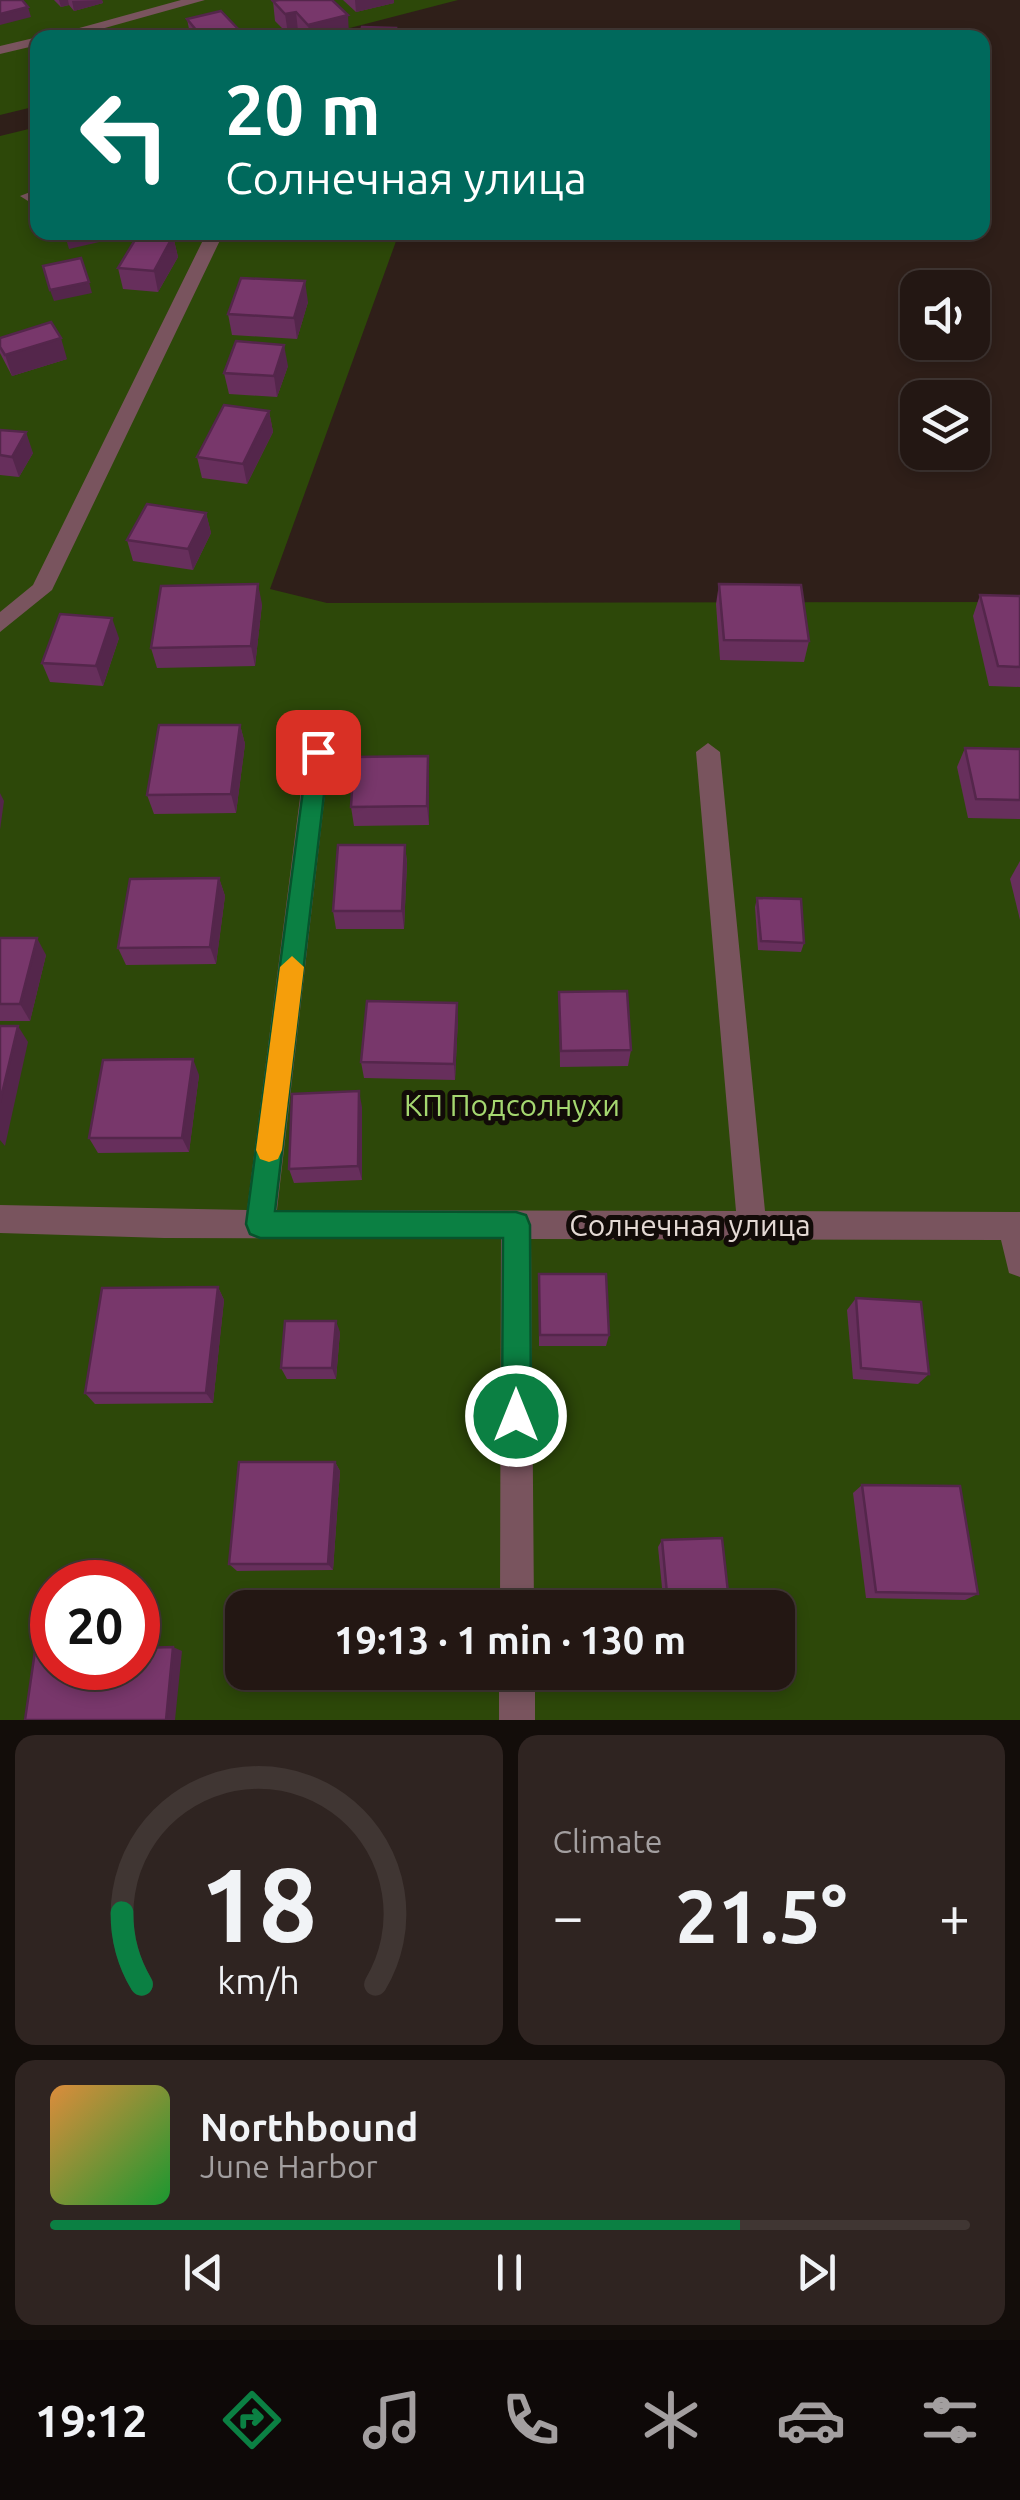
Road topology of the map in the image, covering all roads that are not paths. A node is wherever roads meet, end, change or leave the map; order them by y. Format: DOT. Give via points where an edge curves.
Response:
graph roads {
  1 [pos="198,0"];
  2 [pos="81,30"];
  3 [pos="30,43"];
  4 [pos="0,50"];
  5 [pos="212,240"];
  6 [pos="0,624"];
  7 [pos="318,752"];
  8 [pos="708,752"];
  9 [pos="0,1220"];
  10 [pos="260,1224"];
  11 [pos="516,1225"];
  12 [pos="752,1225"];
  13 [pos="1016,1226"];
  14 [pos="1020,1262"];
  15 [pos="517,1590"];
  16 [pos="517,1690"];
  17 [pos="517,1720"];
  1 -- 2 [label="lane"];
  3 -- 4 [label="lane"];
  5 -- 6 [label="lane" via="41,590"];
  7 -- 10 [label="lane"];
  8 -- 12 [label="lane"];
  9 -- 10 [label="lane, Солнечная улица"];
  10 -- 11 [label="lane, Солнечная улица"];
  11 -- 12 [label="lane, Солнечная улица"];
  11 -- 15 [label="lane"];
  12 -- 13 [label="lane, Солнечная улица"];
  13 -- 14 [label="lane"];
  16 -- 17 [label="lane"];
}
